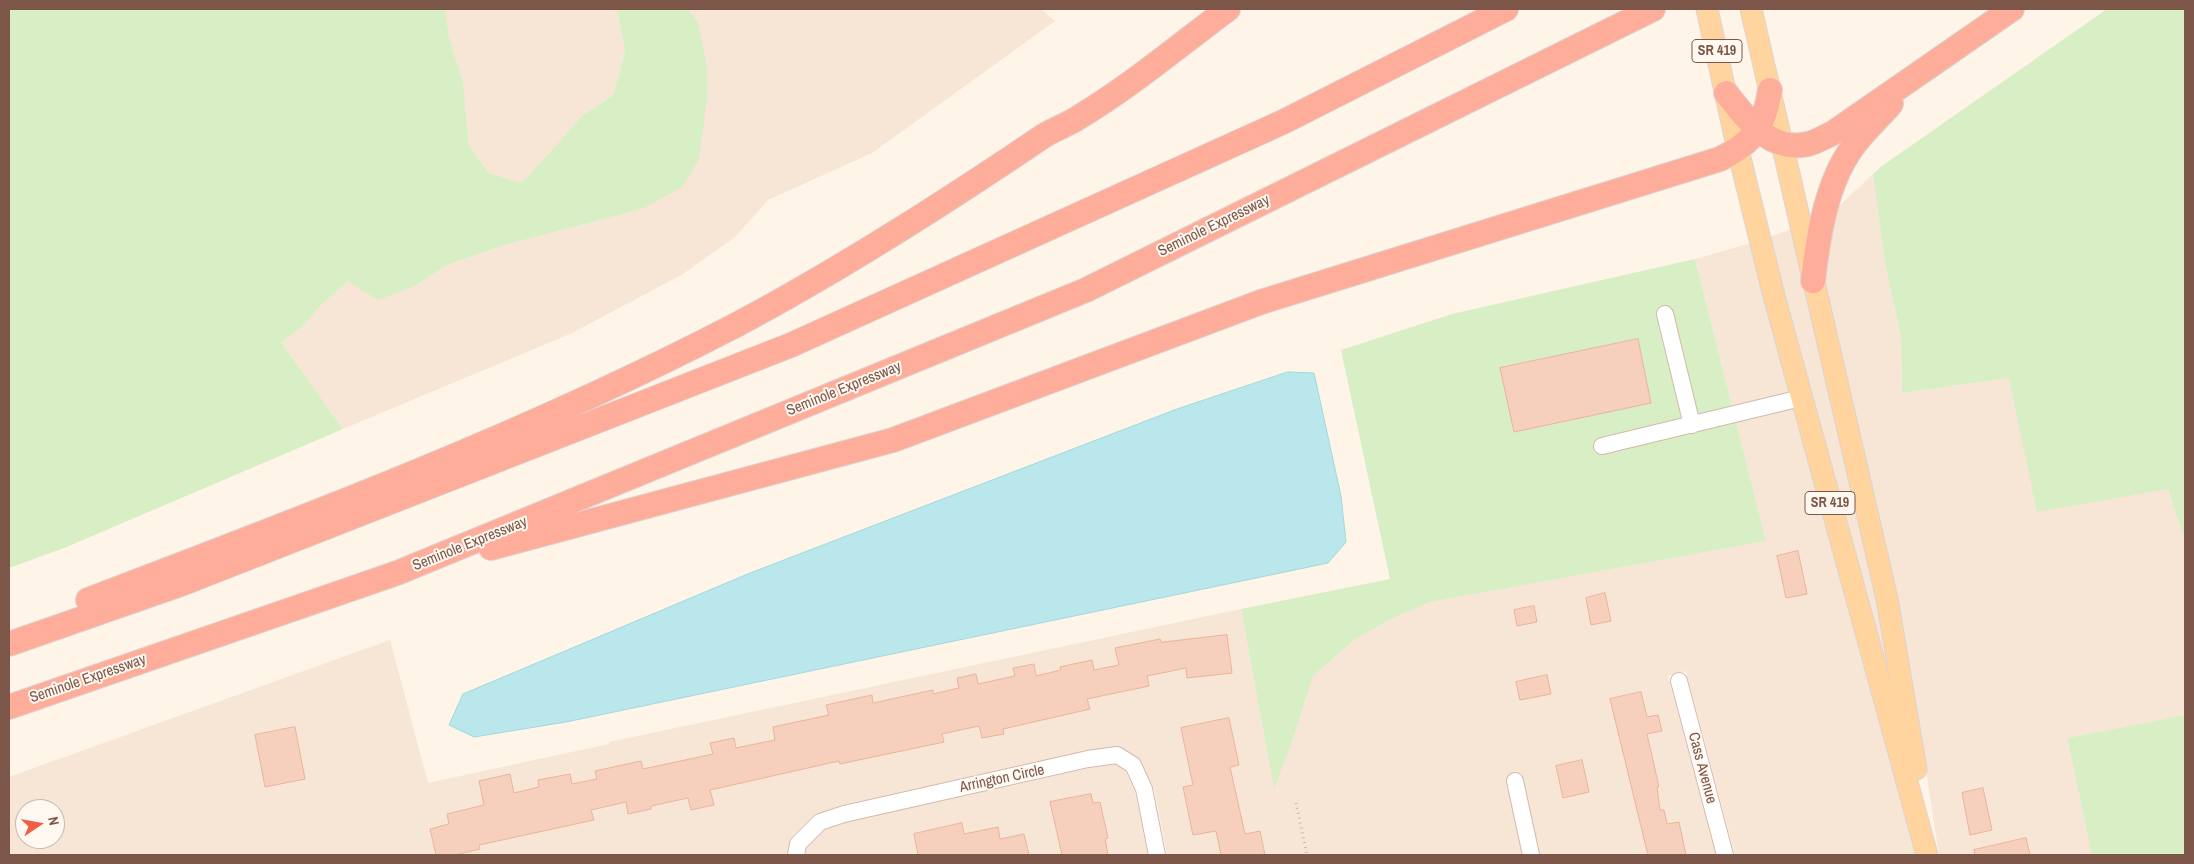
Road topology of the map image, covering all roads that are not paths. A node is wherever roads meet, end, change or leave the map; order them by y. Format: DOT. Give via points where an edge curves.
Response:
graph roads {
  1 [pos="1206,9"];
  2 [pos="1228,9"];
  3 [pos="1506,9"];
  4 [pos="1653,9"];
  5 [pos="1707,9"];
  6 [pos="1751,9"];
  7 [pos="2012,9"];
  8 [pos="1918,75"];
  9 [pos="1770,90"];
  10 [pos="1726,93"];
  11 [pos="1758,130"];
  12 [pos="1045,135"];
  13 [pos="1783,146"];
  14 [pos="1738,150"];
  15 [pos="1813,281"];
  16 [pos="1665,314"];
  17 [pos="1801,398"];
  18 [pos="1692,425"];
  19 [pos="1602,446"];
  20 [pos="398,573"];
  21 [pos="9,630"];
  22 [pos="9,644"];
  23 [pos="1679,681"];
  24 [pos="9,707"];
  25 [pos="1515,781"];
  26 [pos="796,855"];
  27 [pos="1157,855"];
  28 [pos="1531,855"];
  29 [pos="1726,855"];
  30 [pos="1929,855"];
  1 -- 12 [label="highway" via="1069,109"];
  2 -- 12 [label="highway" via="1076,120"];
  3 -- 22 [label="highway" via="1282,122 790,344 181,584"];
  4 -- 20 [label="highway, Seminole Expressway" via="1086,290"];
  5 -- 10 [label="main road, SR 419"];
  6 -- 9 [label="main road, SR 419"];
  7 -- 8 [label="highway"];
  8 -- 13 [label="highway" via="1833,133 1808,144"];
  8 -- 15 [label="highway" via="1852,148 1830,190"];
  9 -- 11 [label="highway" via="1766,114"];
  9 -- 13 [label="main road, SR 419"];
  10 -- 11 [label="highway"];
  10 -- 14 [label="main road, SR 419"];
  11 -- 13 [label="highway"];
  11 -- 14 [label="highway"];
  12 -- 21 [label="highway" via="872,248 739,323 642,371 458,453 293,521"];
  13 -- 15 [label="main road, SR 419"];
  14 -- 17 [label="main road, SR 419"];
  14 -- 20 [label="highway" via="1720,159 1261,302 893,440"];
  15 -- 30 [label="main road, SR 419" via="1887,599"];
  16 -- 18 [label="street"];
  17 -- 18 [label="street"];
  17 -- 30 [label="main road, SR 419"];
  18 -- 19 [label="street"];
  20 -- 24 [label="highway, Seminole Expressway"];
  23 -- 29 [label="street, Cass Avenue"];
  25 -- 28 [label="street"];
  26 -- 27 [label="street, Arrington Circle" via="798,844 820,822 844,814 1117,756 1133,765 1144,789"];
}
